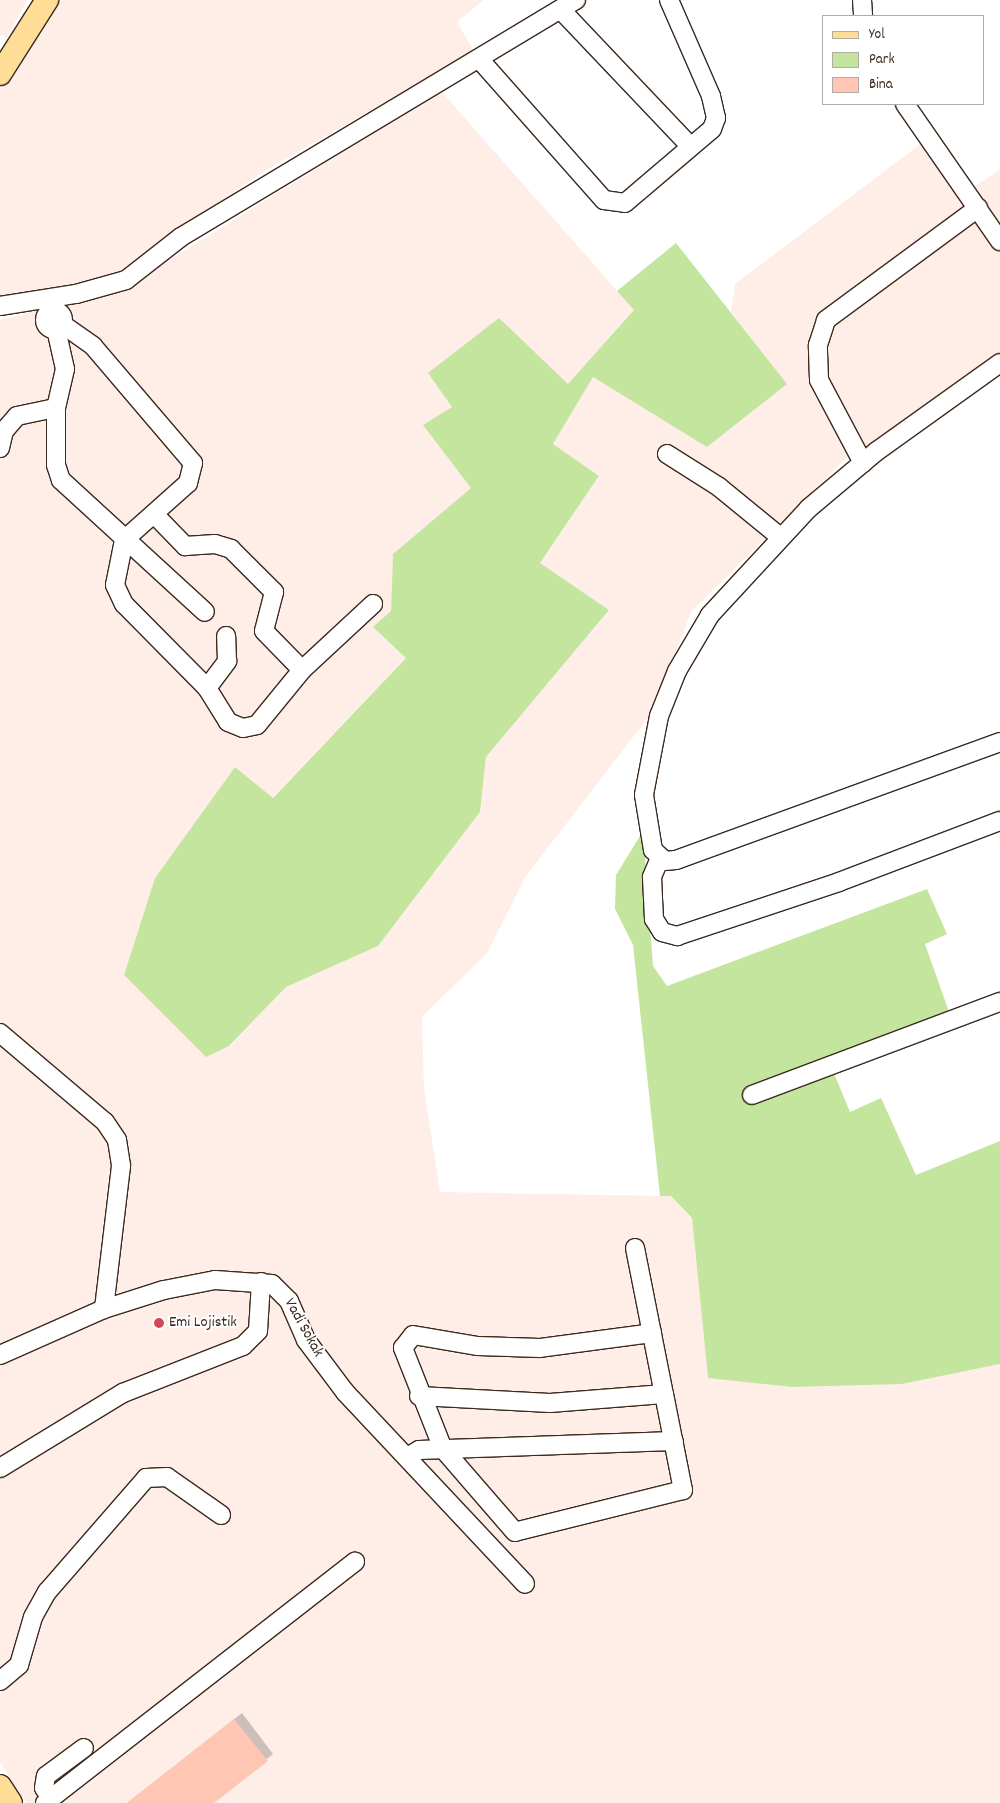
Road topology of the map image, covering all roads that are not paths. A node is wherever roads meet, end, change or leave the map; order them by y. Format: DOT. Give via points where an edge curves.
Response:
graph roads {
  1 [pos="47,0"];
  2 [pos="669,0"];
  3 [pos="862,0"];
  4 [pos="569,5"];
  5 [pos="863,15"];
  6 [pos="480,60"];
  7 [pos="0,74"];
  8 [pos="906,105"];
  9 [pos="691,147"];
  10 [pos="978,208"];
  11 [pos="1000,241"];
  12 [pos="76,294"];
  13 [pos="27,302"];
  14 [pos="0,306"];
  15 [pos="56,321"];
  16 [pos="1000,363"];
  17 [pos="56,408"];
  18 [pos="0,448"];
  19 [pos="667,454"];
  20 [pos="862,463"];
  21 [pos="154,514"];
  22 [pos="779,536"];
  23 [pos="124,540"];
  24 [pos="373,604"];
  25 [pos="206,612"];
  26 [pos="226,636"];
  27 [pos="302,670"];
  28 [pos="207,688"];
  29 [pos="1000,742"];
  30 [pos="1000,821"];
  31 [pos="660,858"];
  32 [pos="1000,1002"];
  33 [pos="0,1033"];
  34 [pos="752,1095"];
  35 [pos="635,1248"];
  36 [pos="261,1282"];
  37 [pos="104,1309"];
  38 [pos="652,1334"];
  39 [pos="0,1355"];
  40 [pos="664,1394"];
  41 [pos="419,1396"];
  42 [pos="674,1441"];
  43 [pos="443,1449"];
  44 [pos="407,1457"];
  45 [pos="0,1468"];
  46 [pos="221,1515"];
  47 [pos="355,1562"];
  48 [pos="525,1584"];
  49 [pos="0,1681"];
  50 [pos="84,1748"];
  51 [pos="0,1786"];
  52 [pos="48,1801"];
  53 [pos="11,1803"];
  1 -- 7 [label="main road"];
  2 -- 9 [label="street" via="716,113 712,129"];
  3 -- 5 [label="street"];
  4 -- 6 [label="street"];
  4 -- 9 [label="street"];
  6 -- 9 [label="street" via="560,154 611,203 632,201"];
  6 -- 12 [label="street" via="181,237 126,280"];
  8 -- 10 [label="street"];
  10 -- 11 [label="street"];
  10 -- 20 [label="street" via="826,320 818,345 819,380"];
  12 -- 13 [label="street"];
  12 -- 15 [label="street"];
  13 -- 14 [label="street"];
  13 -- 15 [label="street"];
  15 -- 17 [label="street" via="64,369"];
  15 -- 21 [label="street" via="93,346 193,463 188,483"];
  16 -- 20 [label="street"];
  17 -- 18 [label="street" via="17,416 4,431"];
  17 -- 23 [label="street" via="56,465 61,480"];
  19 -- 22 [label="street" via="719,487"];
  20 -- 22 [label="street"];
  21 -- 23 [label="street"];
  21 -- 27 [label="street" via="189,548 215,544 231,548 274,592 264,631"];
  22 -- 31 [label="street" via="710,614 667,694 644,795 653,850"];
  23 -- 25 [label="street"];
  23 -- 28 [label="street" via="115,578 120,598"];
  24 -- 27 [label="street"];
  26 -- 28 [label="street" via="226,661"];
  27 -- 28 [label="street" via="257,725 250,727 228,722"];
  29 -- 31 [label="street" via="676,860"];
  30 -- 31 [label="street" via="839,882 677,936 662,932 654,919 652,877"];
  32 -- 34 [label="street"];
  33 -- 37 [label="street" via="105,1122 117,1140 121,1166"];
  35 -- 38 [label="street"];
  36 -- 37 [label="street, Vadi Sokak" via="215,1280"];
  36 -- 44 [label="street, Vadi Sokak" via="286,1296 303,1334 331,1375"];
  36 -- 45 [label="street" via="258,1331 243,1346 123,1393"];
  37 -- 39 [label="street, Vadi Sokak"];
  38 -- 40 [label="street"];
  38 -- 41 [label="street" via="540,1348 409,1336 403,1348"];
  40 -- 41 [label="street" via="550,1403"];
  40 -- 42 [label="street"];
  41 -- 43 [label="street"];
  42 -- 43 [label="street"];
  42 -- 43 [label="street" via="684,1490 515,1532"];
  43 -- 44 [label="street" via="419,1450"];
  44 -- 48 [label="street, Vadi Sokak"];
  46 -- 49 [label="street" via="167,1476 146,1478 48,1592 33,1617 19,1665"];
  47 -- 52 [label="street"];
  50 -- 52 [label="street" via="46,1776 44,1788"];
  51 -- 53 [label="main road"];
}
